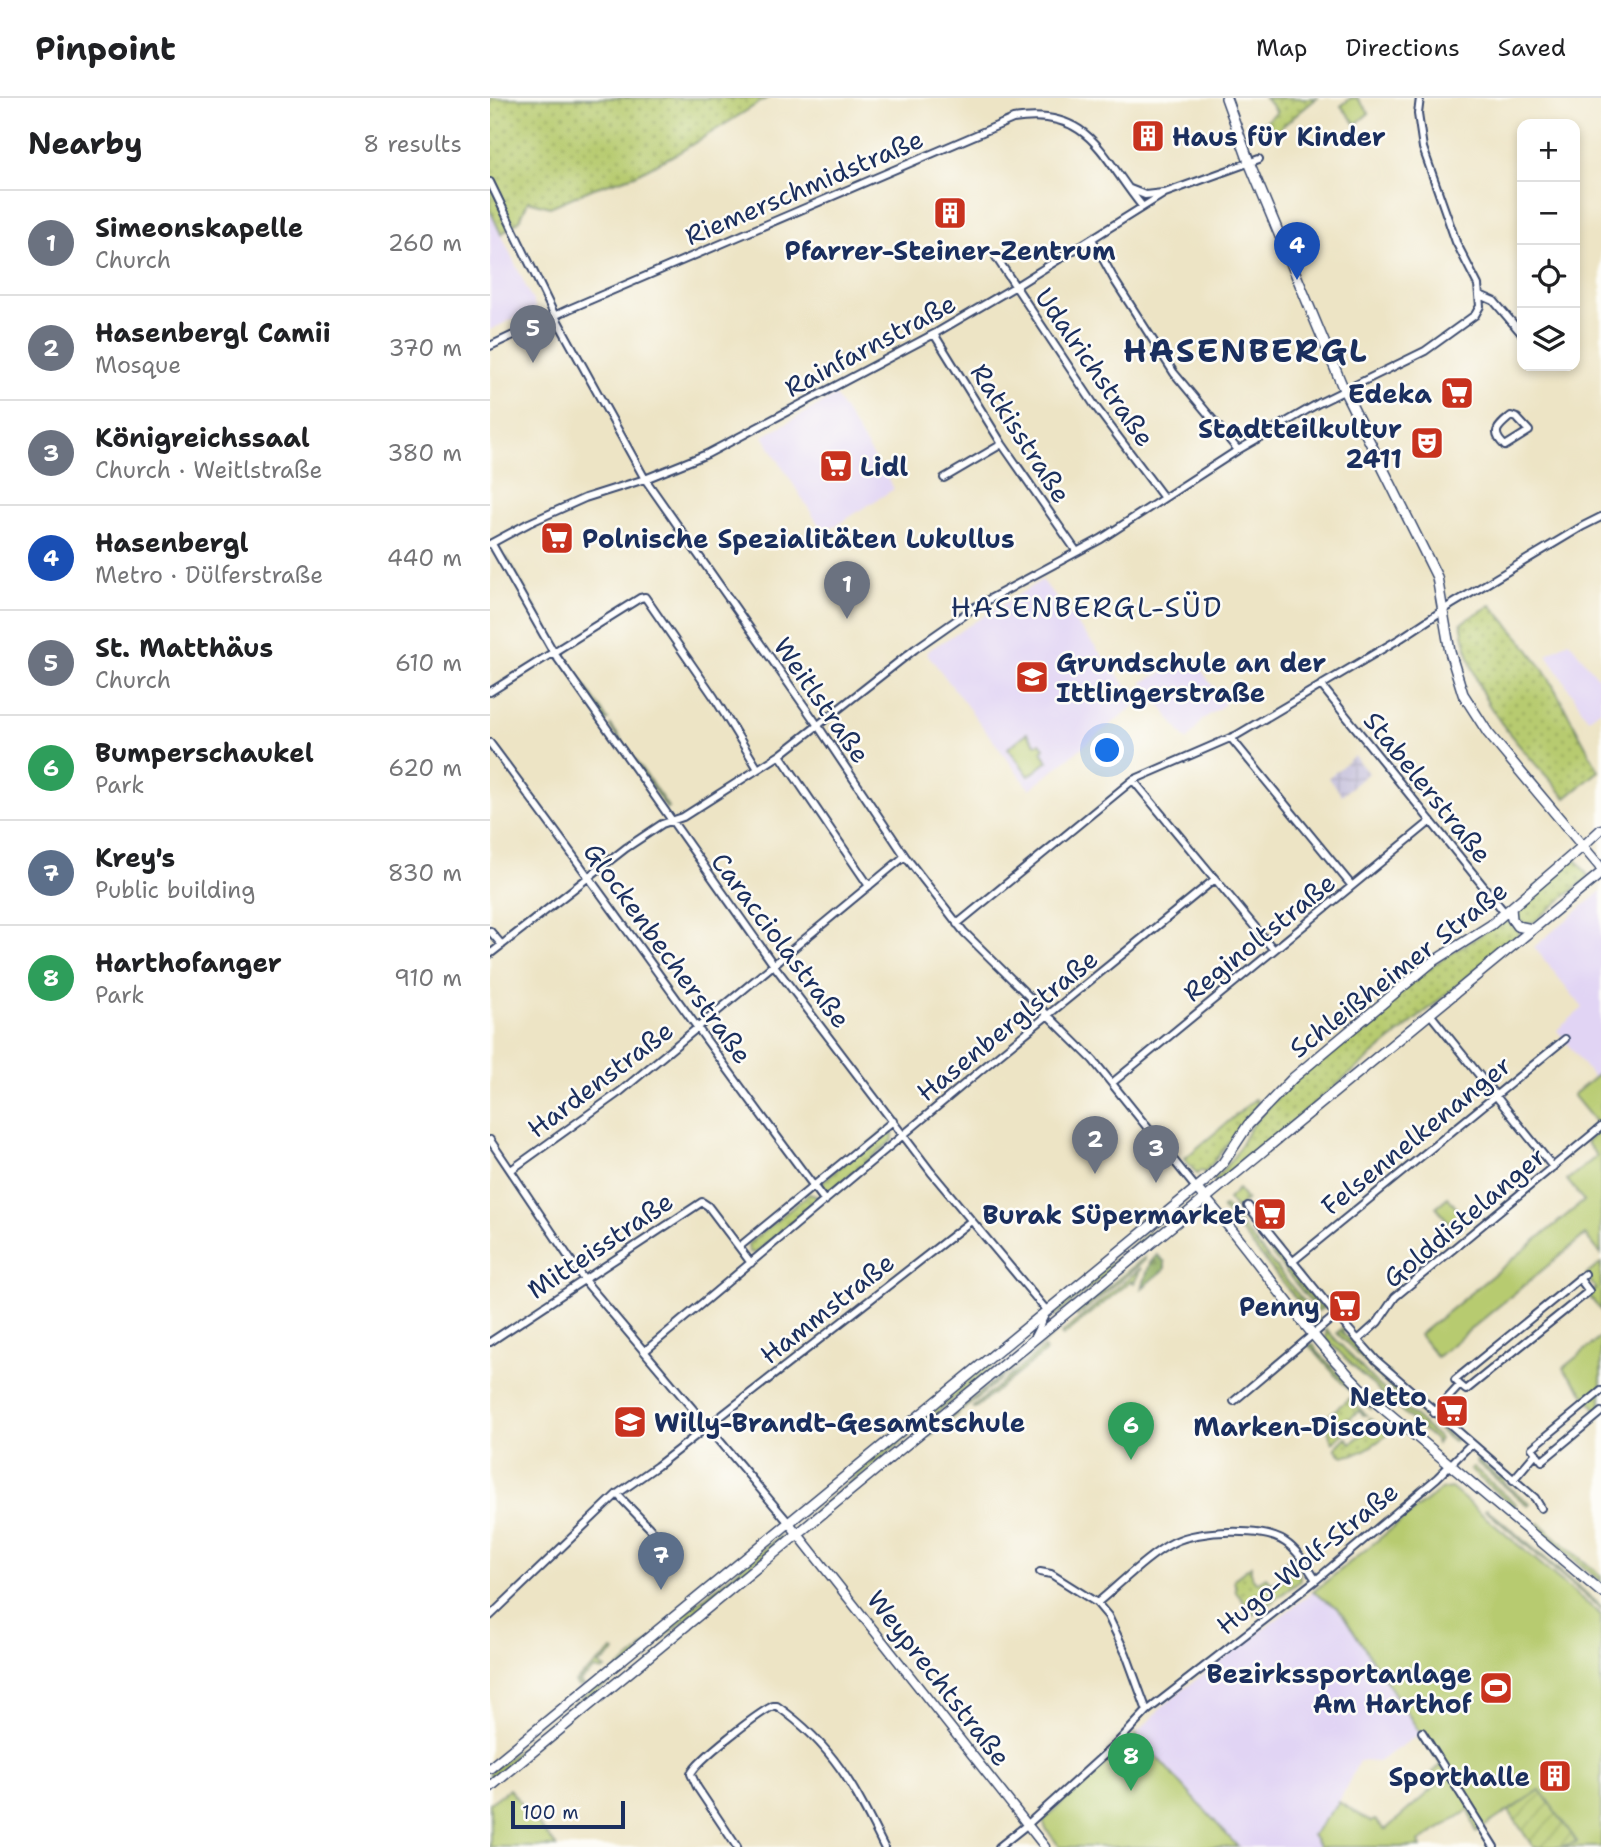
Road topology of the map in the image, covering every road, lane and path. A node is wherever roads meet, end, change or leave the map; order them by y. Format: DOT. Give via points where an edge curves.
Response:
graph roads {
  1 [pos="1226,98"];
  2 [pos="1420,98"];
  3 [pos="1254,160"];
  4 [pos="490,182"];
  5 [pos="1127,187"];
  6 [pos="1165,193"];
  7 [pos="1142,206"];
  8 [pos="1092,239"];
  9 [pos="996,257"];
  10 [pos="1016,286"];
  11 [pos="1480,295"];
  12 [pos="555,316"];
  13 [pos="1517,328"];
  14 [pos="934,334"];
  15 [pos="490,346"];
  16 [pos="1344,390"];
  17 [pos="1511,416"];
  18 [pos="1002,444"];
  19 [pos="1238,450"];
  20 [pos="944,478"];
  21 [pos="645,479"];
  22 [pos="1164,498"];
  23 [pos="1601,517"];
  24 [pos="491,544"];
  25 [pos="1077,552"];
  26 [pos="1444,610"];
  27 [pos="554,653"];
  28 [pos="1321,685"];
  29 [pos="490,692"];
  30 [pos="817,725"];
  31 [pos="1231,738"];
  32 [pos="490,743"];
  33 [pos="780,755"];
  34 [pos="758,769"];
  35 [pos="1133,780"];
  36 [pos="671,821"];
  37 [pos="1431,821"];
  38 [pos="1601,829"];
  39 [pos="1583,846"];
  40 [pos="905,856"];
  41 [pos="1601,871"];
  42 [pos="590,877"];
  43 [pos="1215,880"];
  44 [pos="869,886"];
  45 [pos="1352,886"];
  46 [pos="1508,911"];
  47 [pos="957,924"];
  48 [pos="1532,929"];
  49 [pos="490,931"];
  50 [pos="502,945"];
  51 [pos="1274,950"];
  52 [pos="490,954"];
  53 [pos="773,964"];
  54 [pos="1430,1014"];
  55 [pos="1049,1016"];
  56 [pos="698,1029"];
  57 [pos="1565,1039"];
  58 [pos="1112,1083"];
  59 [pos="1496,1094"];
  60 [pos="893,1121"];
  61 [pos="1601,1128"];
  62 [pos="902,1135"];
  63 [pos="490,1140"];
  64 [pos="1553,1167"];
  65 [pos="511,1170"];
  66 [pos="814,1186"];
  67 [pos="1196,1188"];
  68 [pos="1206,1199"];
  69 [pos="825,1201"];
  70 [pos="1248,1206"];
  71 [pos="971,1221"];
  72 [pos="1146,1230"];
  73 [pos="1154,1240"];
  74 [pos="739,1247"];
  75 [pos="1292,1262"];
  76 [pos="751,1263"];
  77 [pos="584,1280"];
  78 [pos="1047,1311"];
  79 [pos="1336,1315"];
  80 [pos="1313,1335"];
  81 [pos="1358,1340"];
  82 [pos="1031,1341"];
  83 [pos="490,1342"];
  84 [pos="645,1351"];
  85 [pos="1471,1367"];
  86 [pos="1481,1379"];
  87 [pos="1460,1385"];
  88 [pos="1601,1391"];
  89 [pos="1234,1401"];
  90 [pos="1583,1406"];
  91 [pos="1601,1412"];
  92 [pos="1434,1413"];
  93 [pos="1593,1419"];
  94 [pos="708,1426"];
  95 [pos="1471,1444"];
  96 [pos="1536,1453"];
  97 [pos="1451,1465"];
  98 [pos="1513,1480"];
  99 [pos="617,1494"];
  100 [pos="1541,1508"];
  101 [pos="789,1523"];
  102 [pos="799,1534"];
  103 [pos="666,1545"];
  104 [pos="1040,1573"];
  105 [pos="1316,1580"];
  106 [pos="1601,1592"];
  107 [pos="1097,1603"];
  108 [pos="490,1616"];
  109 [pos="1147,1711"];
  110 [pos="1422,1732"];
  111 [pos="490,1768"];
  112 [pos="490,1787"];
  113 [pos="1028,1824"];
  114 [pos="737,1847"];
  115 [pos="884,1847"];
  116 [pos="999,1847"];
  117 [pos="1045,1847"];
  118 [pos="1494,1847"];
  1 -- 3 [label="main road"];
  2 -- 11 [label="street" via="1423,148"];
  3 -- 6 [label="street, Rainfarnstraße"];
  3 -- 16 [label="main road"];
  4 -- 12 [label="street, Weitlstraße"];
  5 -- 6 [label="street" via="1144,195"];
  5 -- 7 [label="street, Riemerschmidstraße"];
  5 -- 12 [label="street, Riemerschmidstraße" via="1097,144 1080,129 1051,117 1013,119"];
  6 -- 7 [label="street, Rainfarnstraße"];
  7 -- 8 [label="street, Rainfarnstraße"];
  8 -- 10 [label="street, Rainfarnstraße"];
  8 -- 19 [label="street" via="1174,373"];
  9 -- 10 [label="street, Udalrichstraße"];
  10 -- 14 [label="street, Rainfarnstraße"];
  10 -- 22 [label="street, Udalrichstraße" via="1095,406"];
  11 -- 13 [label="street" via="1494,301"];
  11 -- 16 [label="street" via="1475,316 1452,334"];
  12 -- 15 [label="street, Riemerschmidstraße"];
  12 -- 21 [label="street, Weitlstraße"];
  14 -- 18 [label="street, Ratkisstraße"];
  14 -- 21 [label="street, Rainfarnstraße" via="707,454"];
  16 -- 19 [label="street"];
  16 -- 26 [label="main road" via="1437,577"];
  17 -- 17 [label="street" via="1529,432 1505,446 1496,433"];
  18 -- 20 [label="street"];
  18 -- 25 [label="street, Ratkisstraße"];
  19 -- 22 [label="street"];
  21 -- 24 [label="street, Rainfarnstraße" via="545,515"];
  21 -- 30 [label="street, Weitlstraße"];
  22 -- 25 [label="street"];
  23 -- 26 [label="street"];
  24 -- 27 [label="street, Caracciolastraße"];
  25 -- 30 [label="street" via="975,607"];
  26 -- 28 [label="street"];
  26 -- 39 [label="main road" via="1455,674 1468,705"];
  27 -- 29 [label="street"];
  27 -- 34 [label="street" via="645,597"];
  27 -- 36 [label="street, Caracciolastraße"];
  28 -- 31 [label="street"];
  28 -- 37 [label="street, Stabelerstraße"];
  30 -- 33 [label="street"];
  30 -- 40 [label="street, Weitlstraße"];
  31 -- 35 [label="street"];
  31 -- 45 [label="street"];
  32 -- 42 [label="street, Glockenbecherstraße"];
  33 -- 34 [label="street"];
  33 -- 44 [label="street"];
  34 -- 36 [label="street"];
  35 -- 43 [label="street"];
  35 -- 47 [label="street"];
  36 -- 42 [label="street"];
  36 -- 53 [label="street, Caracciolastraße"];
  37 -- 45 [label="street, Reginoltstraße"];
  37 -- 46 [label="street, Stabelerstraße"];
  38 -- 39 [label="street, Schleißheimer Straße"];
  39 -- 41 [label="main road"];
  39 -- 46 [label="main road, Schleißheimer Straße"];
  40 -- 44 [label="street, Hardenstraße"];
  40 -- 47 [label="street, Weitlstraße"];
  41 -- 48 [label="main road, Schleißheimer Straße"];
  42 -- 50 [label="street"];
  42 -- 56 [label="street, Glockenbecherstraße"];
  43 -- 51 [label="street"];
  43 -- 55 [label="street, Hasenberglstraße"];
  44 -- 53 [label="street, Hardenstraße"];
  45 -- 51 [label="street, Reginoltstraße"];
  46 -- 48 [label="main road" via="1517,926"];
  46 -- 67 [label="main road, Schleißheimer Straße" via="1431,963 1293,1078 1248,1125 1223,1163"];
  47 -- 55 [label="street, Weitlstraße"];
  48 -- 54 [label="main road, Schleißheimer Straße"];
  49 -- 50 [label="street"];
  50 -- 52 [label="street"];
  51 -- 58 [label="street, Reginoltstraße"];
  53 -- 56 [label="street, Hardenstraße"];
  53 -- 60 [label="street, Caracciolastraße"];
  54 -- 59 [label="street"];
  54 -- 68 [label="main road, Schleißheimer Straße"];
  55 -- 58 [label="street, Weitlstraße"];
  55 -- 62 [label="street, Hasenberglstraße"];
  56 -- 65 [label="street, Hardenstraße"];
  56 -- 66 [label="street, Glockenbecherstraße"];
  57 -- 59 [label="street, Felsennelkenanger"];
  58 -- 67 [label="street, Weitlstraße"];
  59 -- 64 [label="street"];
  59 -- 75 [label="street, Felsennelkenanger"];
  60 -- 62 [label="street, Caracciolastraße"];
  60 -- 66 [label="street, Hasenberglstraße"];
  61 -- 64 [label="street, Golddistelanger"];
  62 -- 69 [label="street, Hasenberglstraße"];
  62 -- 71 [label="street, Caracciolastraße"];
  63 -- 65 [label="street"];
  64 -- 81 [label="street, Golddistelanger" via="1395,1297"];
  65 -- 77 [label="street"];
  66 -- 69 [label="street"];
  66 -- 74 [label="street, Hasenberglstraße"];
  67 -- 68 [label="main road"];
  67 -- 72 [label="main road, Schleißheimer Straße"];
  68 -- 73 [label="main road, Schleißheimer Straße"];
  68 -- 80 [label="main road"];
  69 -- 76 [label="street, Hasenberglstraße"];
  70 -- 75 [label="street"];
  71 -- 78 [label="street, Caracciolastraße"];
  71 -- 94 [label="street, Hammstraße"];
  72 -- 73 [label="main road" via="1154,1231"];
  72 -- 78 [label="main road, Schleißheimer Straße"];
  73 -- 82 [label="main road, Schleißheimer Straße"];
  74 -- 76 [label="street, Mitteisstraße"];
  74 -- 77 [label="street, Mitteisstraße" via="702,1202"];
  75 -- 79 [label="street"];
  76 -- 84 [label="street, Hasenberglstraße"];
  77 -- 83 [label="street, Mitteisstraße"];
  77 -- 84 [label="street"];
  78 -- 82 [label="street"];
  78 -- 101 [label="main road, Schleißheimer Straße"];
  79 -- 80 [label="street"];
  79 -- 81 [label="street"];
  80 -- 89 [label="street"];
  80 -- 97 [label="main road" via="1368,1394"];
  81 -- 92 [label="street"];
  82 -- 102 [label="main road, Schleißheimer Straße"];
  84 -- 94 [label="street"];
  85 -- 86 [label="street"];
  85 -- 86 [label="street" via="1582,1276 1589,1292"];
  85 -- 87 [label="street" via="1455,1380"];
  86 -- 87 [label="street" via="1466,1390"];
  87 -- 92 [label="street"];
  88 -- 90 [label="street"];
  90 -- 93 [label="street"];
  90 -- 96 [label="street" via="1532,1448"];
  91 -- 93 [label="street"];
  92 -- 95 [label="street"];
  93 -- 96 [label="street" via="1542,1461"];
  94 -- 99 [label="street, Hammstraße"];
  94 -- 101 [label="street"];
  95 -- 97 [label="street, Hugo-Wolf-Straße"];
  95 -- 98 [label="street"];
  96 -- 98 [label="street"];
  97 -- 105 [label="street, Hugo-Wolf-Straße"];
  97 -- 106 [label="main road"];
  98 -- 100 [label="street"];
  99 -- 103 [label="street"];
  99 -- 108 [label="street, Hammstraße"];
  101 -- 102 [label="street, Weyprechtstraße"];
  101 -- 111 [label="main road, Schleißheimer Straße"];
  102 -- 112 [label="main road, Schleißheimer Straße"];
  102 -- 113 [label="street, Weyprechtstraße"];
  104 -- 107 [label="street" via="1051,1574"];
  105 -- 107 [label="street" via="1293,1548 1277,1537 1201,1534 1166,1546"];
  105 -- 109 [label="street, Hugo-Wolf-Straße"];
  107 -- 109 [label="street" via="1126,1654"];
  109 -- 113 [label="street, Hugo-Wolf-Straße"];
  110 -- 118 [label="street"];
  113 -- 116 [label="street, Hugo-Wolf-Straße"];
  113 -- 117 [label="street, Weyprechtstraße"];
  114 -- 115 [label="street" via="691,1774 714,1750 777,1706 801,1724 841,1768"];
}
